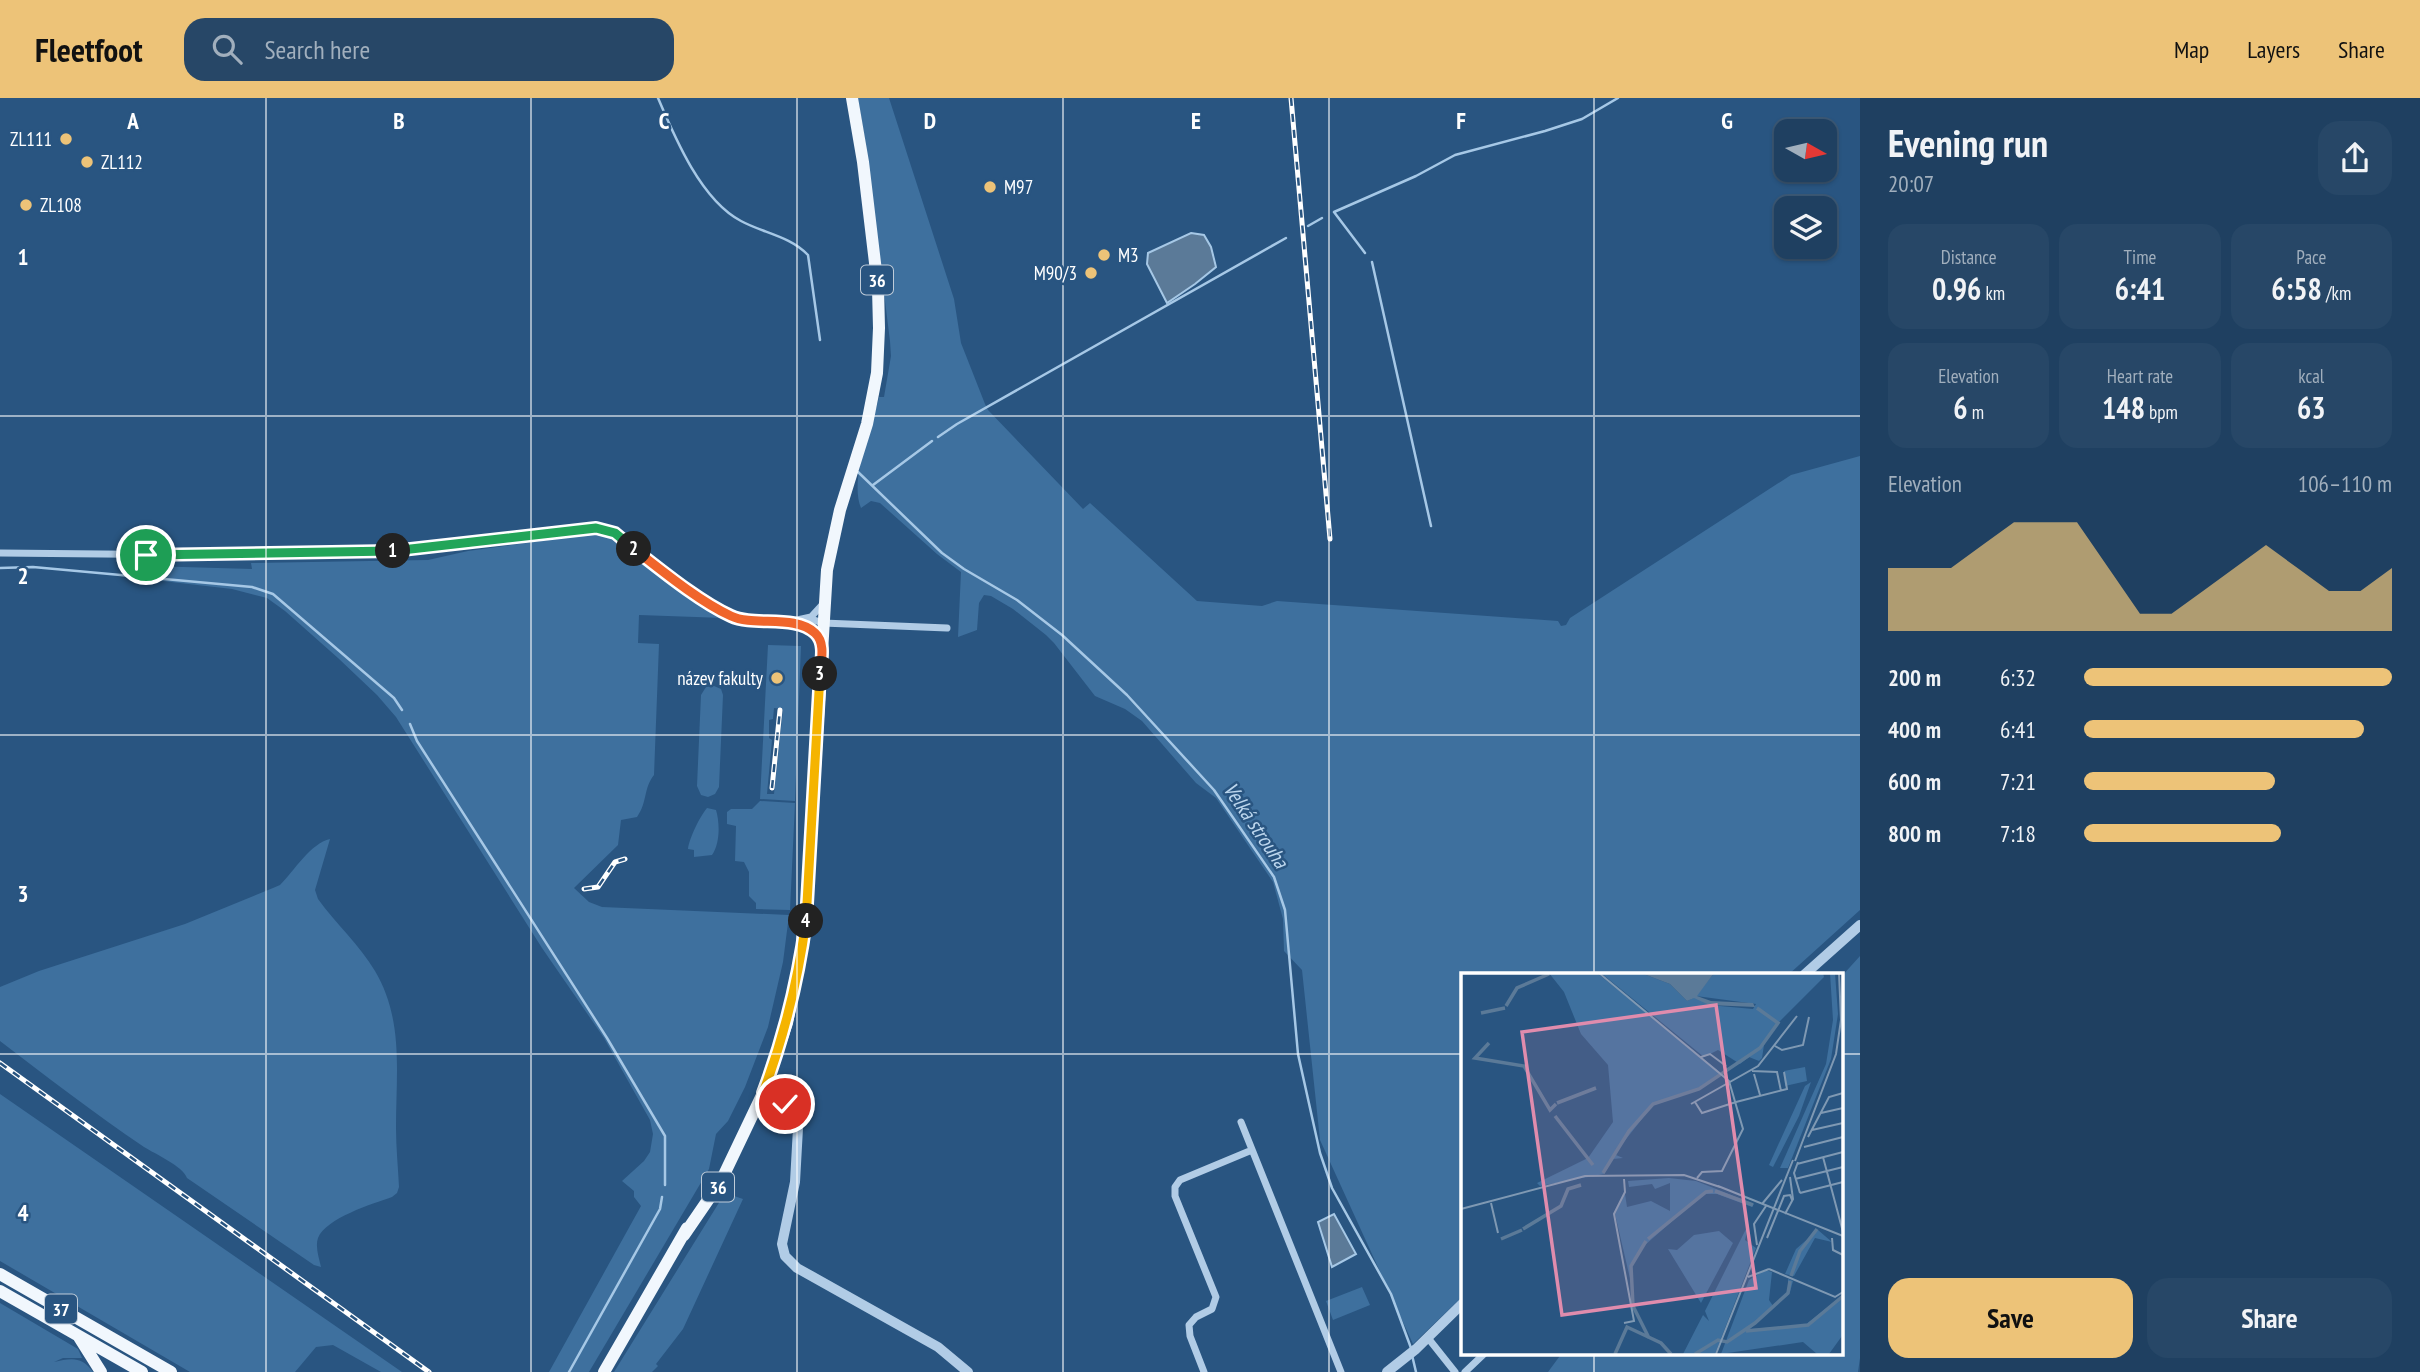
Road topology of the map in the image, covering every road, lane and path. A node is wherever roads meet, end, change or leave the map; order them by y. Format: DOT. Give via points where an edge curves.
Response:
graph roads {
  1 [pos="852,98"];
  2 [pos="0,553"];
  3 [pos="824,601"];
  4 [pos="808,618"];
  5 [pos="781,622"];
  6 [pos="823,622"];
  7 [pos="808,628"];
  8 [pos="947,628"];
  9 [pos="822,646"];
  10 [pos="1860,925"];
  11 [pos="1806,973"];
  12 [pos="763,1093"];
  13 [pos="1241,1122"];
  14 [pos="1252,1150"];
  15 [pos="0,1274"];
  16 [pos="0,1291"];
  17 [pos="1461,1305"];
  18 [pos="76,1334"];
  19 [pos="1428,1338"];
  20 [pos="1484,1354"];
  21 [pos="101,1372"];
  22 [pos="142,1372"];
  23 [pos="171,1372"];
  24 [pos="604,1372"];
  25 [pos="968,1372"];
  26 [pos="1204,1372"];
  27 [pos="1341,1372"];
  28 [pos="1387,1372"];
  29 [pos="1455,1372"];
  30 [pos="1465,1372"];
  1 -- 3 [label="main road, 36" via="877,276 877,373 831,550"];
  2 -- 5 [label="street" via="379,552 601,529 615,533 733,617"];
  3 -- 4 [label="street"];
  3 -- 6 [label="main road, 36"];
  4 -- 5 [label="street"];
  4 -- 6 [label="street"];
  5 -- 7 [label="street"];
  6 -- 7 [label="street"];
  6 -- 8 [label="street"];
  6 -- 9 [label="main road, 36"];
  7 -- 9 [label="street"];
  9 -- 12 [label="main road, 36" via="807,919 790,1009"];
  10 -- 11 [label="street"];
  12 -- 24 [label="main road, 36" via="722,1181 684,1235"];
  12 -- 25 [label="street" via="788,1107 798,1128 795,1182 782,1240 787,1259 938,1347"];
  13 -- 14 [label="street"];
  14 -- 26 [label="street" via="1175,1186 1216,1297 1212,1309 1189,1325"];
  14 -- 27 [label="street"];
  15 -- 23 [label="main road, 37"];
  16 -- 18 [label="main road, 37"];
  17 -- 19 [label="street"];
  18 -- 21 [label="main road"];
  18 -- 22 [label="main road, 37"];
  19 -- 28 [label="street"];
  19 -- 29 [label="street"];
  20 -- 30 [label="street"];
}
